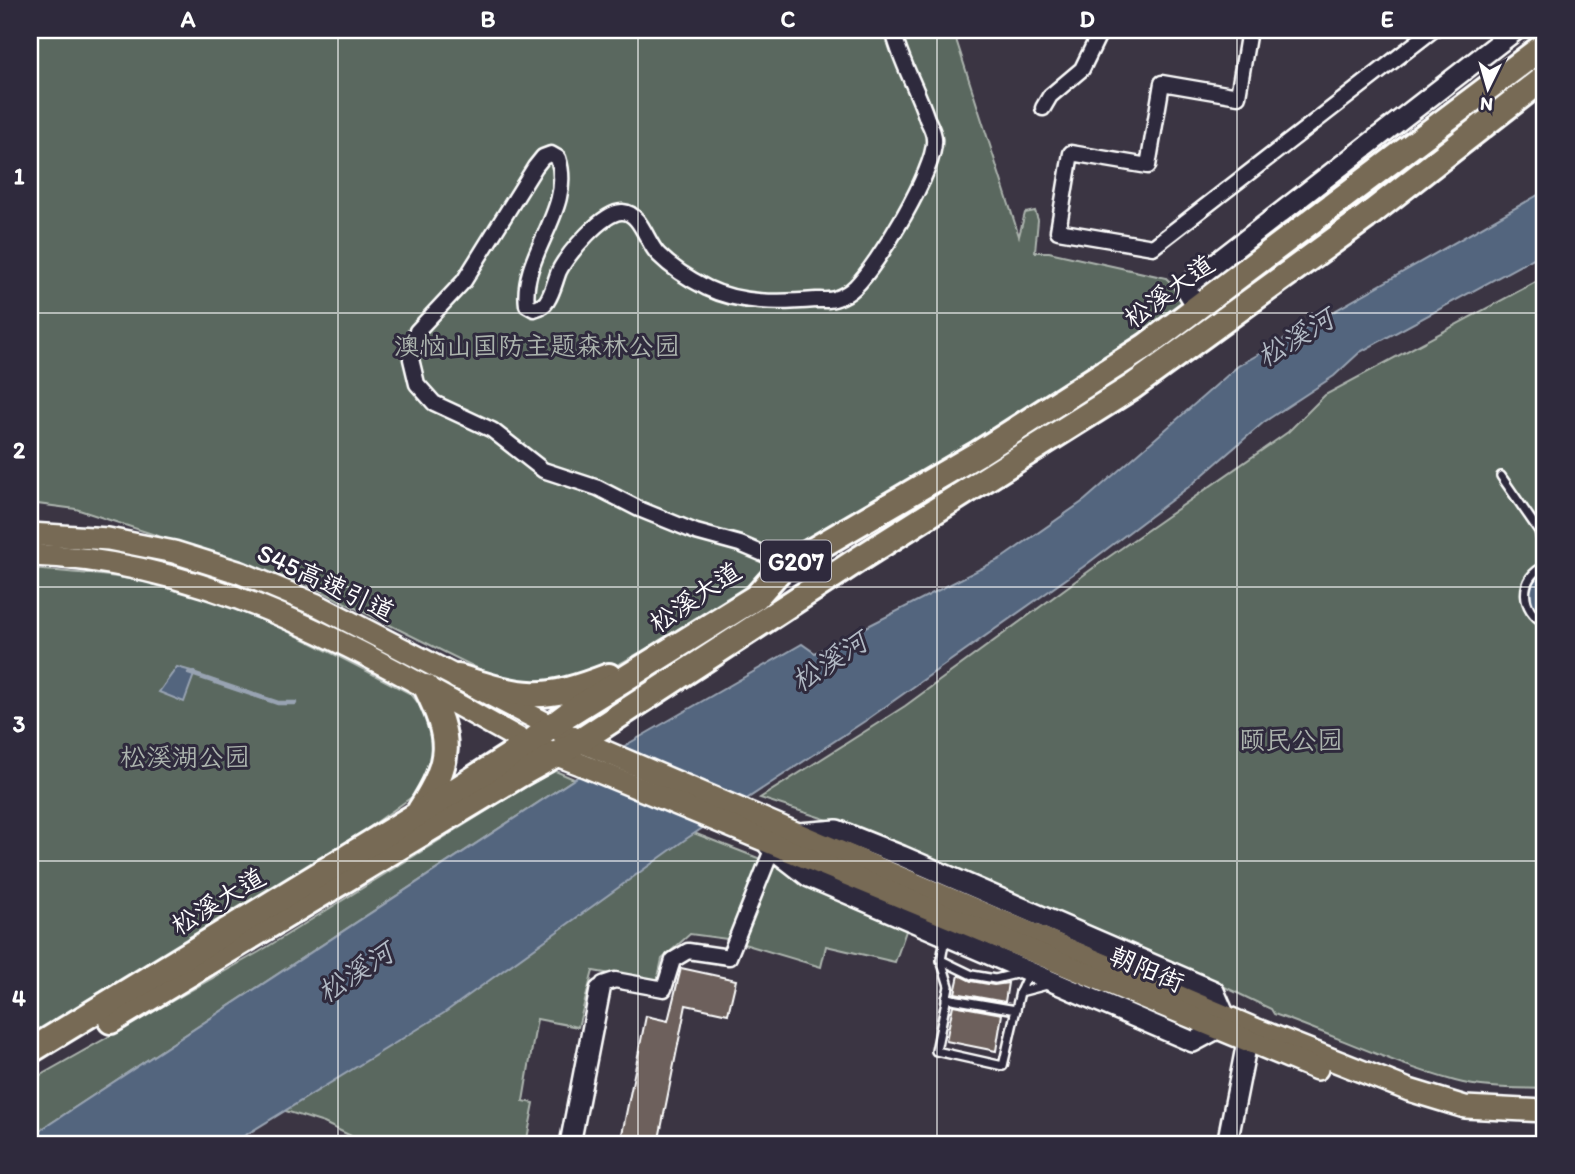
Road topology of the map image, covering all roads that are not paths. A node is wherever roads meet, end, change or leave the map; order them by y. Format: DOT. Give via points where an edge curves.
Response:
graph roads {
  1 [pos="893,30"];
  2 [pos="1101,30"];
  3 [pos="1249,30"];
  4 [pos="1433,30"];
  5 [pos="1516,30"];
  6 [pos="1545,45"];
  7 [pos="1545,77"];
  8 [pos="1043,108"];
  9 [pos="1198,308"];
  10 [pos="1501,476"];
  11 [pos="30,534"];
  12 [pos="30,555"];
  13 [pos="1545,557"];
  14 [pos="1545,566"];
  15 [pos="781,569"];
  16 [pos="1545,623"];
  17 [pos="659,658"];
  18 [pos="458,677"];
  19 [pos="426,688"];
  20 [pos="552,725"];
  21 [pos="528,744"];
  22 [pos="588,752"];
  23 [pos="555,756"];
  24 [pos="418,814"];
  25 [pos="799,833"];
  26 [pos="769,844"];
  27 [pos="951,918"];
  28 [pos="941,960"];
  29 [pos="1029,971"];
  30 [pos="1079,982"];
  31 [pos="1055,983"];
  32 [pos="600,990"];
  33 [pos="1020,992"];
  34 [pos="946,998"];
  35 [pos="1016,1010"];
  36 [pos="1220,1022"];
  37 [pos="1249,1034"];
  38 [pos="30,1051"];
  39 [pos="30,1070"];
  40 [pos="1545,1111"];
  41 [pos="1545,1124"];
  42 [pos="570,1144"];
  43 [pos="1227,1144"];
  1 -- 15 [label="street" via="934,138 932,153 912,201 854,289 836,299 787,302 742,299 709,289 664,260 636,218 624,212 602,221 569,255 547,301 534,309 527,305 528,282 551,223 560,181 561,167 551,154 543,157 464,281 417,331 413,343 412,369 417,384 433,403 492,430 543,470 598,488 696,532 740,544 766,555"];
  2 -- 8 [label="street" via="1082,69 1050,96"];
  3 -- 4 [label="street" via="1238,96 1162,83 1147,166 1071,153 1058,230 1153,247"];
  5 -- 9 [label="street" via="1185,287"];
  6 -- 9 [label="highway, 松溪大道 / G207"];
  7 -- 22 [label="highway, 松溪大道 / G207" via="1366,217 1132,387 859,559"];
  9 -- 15 [label="highway, 松溪大道 / G207" via="979,453"];
  10 -- 13 [label="lane" via="1539,531"];
  11 -- 18 [label="main road, S45高速引道" via="108,539 174,552 241,573 317,605"];
  12 -- 19 [label="main road, S45高速引道" via="106,562 208,586 291,618"];
  14 -- 16 [label="lane" via="1529,579 1525,593 1529,609"];
  15 -- 17 [label="highway, 松溪大道 / G207" via="756,597"];
  17 -- 18 [label="highway" via="575,689 544,695 508,692"];
  17 -- 20 [label="highway, 松溪大道 / G207"];
  18 -- 20 [label="main road, S45高速引道"];
  19 -- 21 [label="main road, S45高速引道"];
  19 -- 24 [label="highway" via="444,728 445,753 434,788"];
  20 -- 21 [label="highway, 松溪大道 / G207"];
  20 -- 22 [label="main road, S45高速引道"];
  21 -- 23 [label="main road, S45高速引道"];
  21 -- 24 [label="highway, 松溪大道 / G207"];
  22 -- 23 [label="highway, 松溪大道 / G207"];
  22 -- 25 [label="main road, 朝阳街"];
  22 -- 26 [label="main road, 朝阳街"];
  23 -- 39 [label="highway, 松溪大道 / G207"];
  24 -- 38 [label="highway, 松溪大道 / G207"];
  25 -- 27 [label="main road, 朝阳街"];
  25 -- 36 [label="street" via="836,830 1214,990"];
  26 -- 27 [label="main road, 朝阳街"];
  26 -- 32 [label="street" via="729,957 688,951 673,960 664,989 615,980"];
  27 -- 28 [label="lane"];
  27 -- 29 [label="street"];
  27 -- 30 [label="main road, 朝阳街"];
  27 -- 36 [label="main road, 朝阳街"];
  28 -- 29 [label="lane" via="972,975 995,979"];
  28 -- 34 [label="lane" via="948,986"];
  29 -- 31 [label="street"];
  29 -- 33 [label="lane"];
  30 -- 31 [label="street"];
  30 -- 36 [label="main road, 朝阳街"];
  31 -- 33 [label="lane"];
  32 -- 42 [label="street"];
  33 -- 35 [label="lane"];
  34 -- 35 [label="lane"];
  34 -- 35 [label="lane" via="936,1051 1003,1066"];
  36 -- 37 [label="main road, 朝阳街"];
  37 -- 40 [label="main road, 朝阳街" via="1465,1107"];
  37 -- 41 [label="main road, 朝阳街" via="1391,1098 1450,1117"];
  37 -- 43 [label="street"];
}
